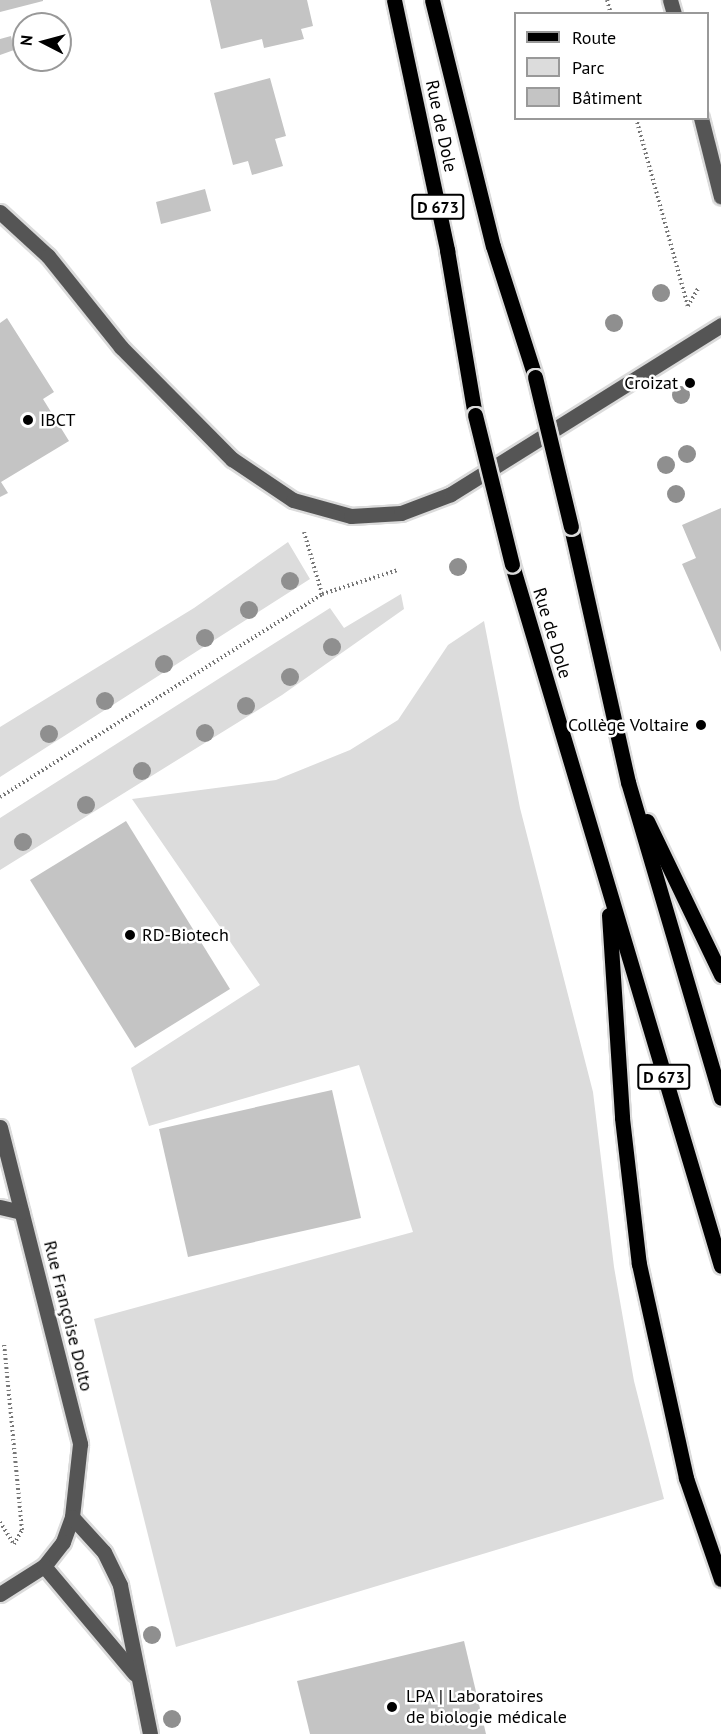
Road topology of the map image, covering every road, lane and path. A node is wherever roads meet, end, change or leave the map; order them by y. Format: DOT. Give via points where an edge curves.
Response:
graph roads {
  1 [pos="394,0"];
  2 [pos="432,0"];
  3 [pos="637,120"];
  4 [pos="702,120"];
  5 [pos="721,197"];
  6 [pos="0,212"];
  7 [pos="699,287"];
  8 [pos="721,325"];
  9 [pos="304,531"];
  10 [pos="398,570"];
  11 [pos="322,594"];
  12 [pos="628,782"];
  13 [pos="0,797"];
  14 [pos="608,888"];
  15 [pos="721,975"];
  16 [pos="721,1098"];
  17 [pos="0,1127"];
  18 [pos="0,1207"];
  19 [pos="21,1212"];
  20 [pos="721,1266"];
  21 [pos="4,1343"];
  22 [pos="72,1517"];
  23 [pos="0,1522"];
  24 [pos="44,1566"];
  25 [pos="721,1579"];
  26 [pos="0,1594"];
  27 [pos="135,1675"];
  28 [pos="150,1734"];
  1 -- 14 [label="main road, Rue de Dole / D 673, bridge" via="447,250 475,416 512,565"];
  2 -- 12 [label="main road, Rue de Dole / D 673, bridge" via="493,246 535,377"];
  3 -- 7 [label="path" via="688,307"];
  4 -- 5 [label="street"];
  6 -- 8 [label="street" via="48,256 121,347 231,459 293,500 351,516 401,513 451,494"];
  9 -- 11 [label="path"];
  10 -- 11 [label="path"];
  11 -- 13 [label="path"];
  12 -- 15 [label="main road"];
  12 -- 16 [label="main road, Rue de Dole / D 673"];
  14 -- 20 [label="main road, Rue de Dole / D 673"];
  14 -- 25 [label="main road" via="622,1118 639,1264 686,1478"];
  17 -- 19 [label="street, Rue Françoise Dolto"];
  18 -- 19 [label="street"];
  19 -- 22 [label="street, Rue Françoise Dolto" via="80,1444"];
  21 -- 23 [label="path" via="21,1530 14,1545"];
  22 -- 24 [label="street, Rue Françoise Dolto" via="63,1542"];
  22 -- 27 [label="street" via="104,1552 120,1585"];
  24 -- 26 [label="street, Rue Françoise Dolto"];
  24 -- 27 [label="street"];
  27 -- 28 [label="street"];
}
